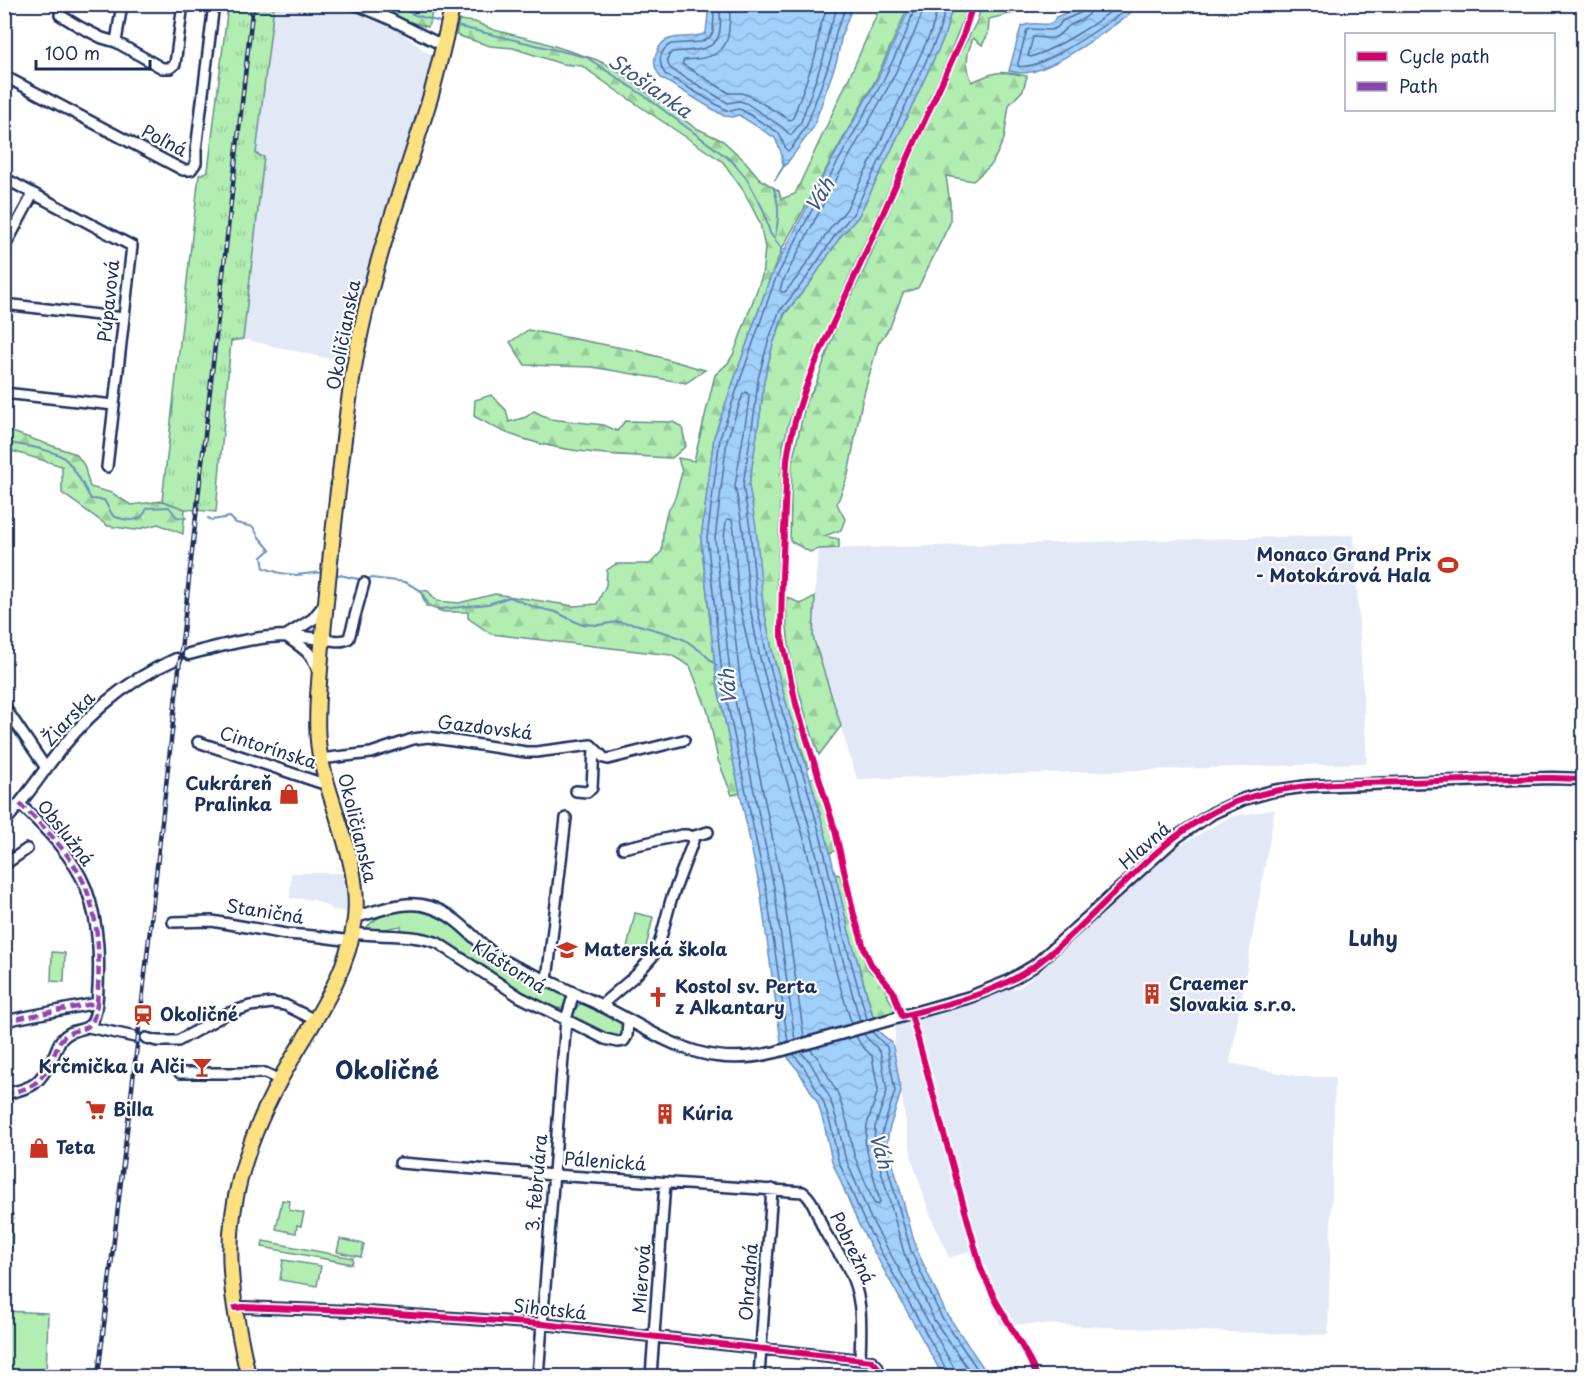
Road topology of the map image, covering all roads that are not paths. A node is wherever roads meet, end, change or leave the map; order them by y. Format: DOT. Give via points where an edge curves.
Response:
graph roads {
  1 [pos="62,4"];
  2 [pos="122,4"];
  3 [pos="183,4"];
  4 [pos="214,4"];
  5 [pos="355,4"];
  6 [pos="453,4"];
  7 [pos="116,42"];
  8 [pos="444,46"];
  9 [pos="4,76"];
  10 [pos="4,178"];
  11 [pos="33,194"];
  12 [pos="4,248"];
  13 [pos="4,304"];
  14 [pos="124,318"];
  15 [pos="4,393"];
  16 [pos="114,405"];
  17 [pos="107,466"];
  18 [pos="364,584"];
  19 [pos="326,603"];
  20 [pos="286,636"];
  21 [pos="323,639"];
  22 [pos="189,654"];
  23 [pos="176,659"];
  24 [pos="320,674"];
  25 [pos="4,706"];
  26 [pos="684,740"];
  27 [pos="198,742"];
  28 [pos="594,748"];
  29 [pos="320,759"];
  30 [pos="46,768"];
  31 [pos="1584,779"];
  32 [pos="327,785"];
  33 [pos="576,791"];
  34 [pos="20,804"];
  35 [pos="566,818"];
  36 [pos="4,822"];
  37 [pos="708,832"];
  38 [pos="691,837"];
  39 [pos="623,848"];
  40 [pos="27,849"];
  41 [pos="4,865"];
  42 [pos="355,917"];
  43 [pos="173,922"];
  44 [pos="352,937"];
  45 [pos="547,981"];
  46 [pos="574,993"];
  47 [pos="97,1003"];
  48 [pos="600,1005"];
  49 [pos="566,1019"];
  50 [pos="315,1020"];
  51 [pos="4,1021"];
  52 [pos="628,1021"];
  53 [pos="88,1027"];
  54 [pos="135,1037"];
  55 [pos="146,1038"];
  56 [pos="776,1052"];
  57 [pos="180,1073"];
  58 [pos="280,1080"];
  59 [pos="4,1094"];
  60 [pos="400,1163"];
  61 [pos="554,1175"];
  62 [pos="665,1183"];
  63 [pos="772,1190"];
  64 [pos="235,1308"];
  65 [pos="542,1324"];
  66 [pos="654,1337"];
  67 [pos="760,1349"];
  68 [pos="860,1360"];
  69 [pos="248,1377"];
  70 [pos="538,1377"];
  71 [pos="651,1377"];
  72 [pos="759,1377"];
  73 [pos="881,1377"];
  1 -- 7 [label="street" via="60,15"];
  2 -- 7 [label="street"];
  3 -- 7 [label="street" via="172,68 162,68"];
  4 -- 9 [label="street, Poľná" via="196,163 191,170 183,170"];
  5 -- 8 [label="street"];
  6 -- 8 [label="main road, Okoličianska"];
  8 -- 19 [label="main road, Okoličianska" via="364,315 348,412"];
  10 -- 11 [label="street, Púpavová"];
  11 -- 12 [label="street"];
  11 -- 14 [label="street, Púpavová" via="132,246"];
  13 -- 14 [label="street"];
  14 -- 16 [label="street, Púpavová"];
  15 -- 16 [label="street"];
  16 -- 17 [label="street, Púpavová"];
  18 -- 21 [label="street" via="349,638"];
  19 -- 20 [label="street" via="313,619"];
  19 -- 21 [label="main road, Okoličianska"];
  20 -- 21 [label="street"];
  20 -- 22 [label="street" via="242,641"];
  20 -- 24 [label="street" via="309,653"];
  21 -- 24 [label="main road, Okoličianska"];
  23 -- 30 [label="street, Žiarska" via="142,675 114,696 81,726"];
  24 -- 29 [label="main road, Okoličianska"];
  25 -- 30 [label="street"];
  26 -- 28 [label="street, Gazdovská" via="610,759"];
  27 -- 32 [label="street, Cintorínska"];
  28 -- 29 [label="street, Gazdovská" via="591,745 526,752 428,737 371,753"];
  28 -- 33 [label="street" via="592,788 587,792"];
  29 -- 32 [label="main road, Okoličianska"];
  30 -- 34 [label="street, Žiarska"];
  31 -- 56 [label="street, Hlavná" via="1308,786 1244,798 1178,836 1022,974 970,997"];
  32 -- 42 [label="main road, Okoličianska" via="348,853"];
  34 -- 36 [label="street, Žiarska"];
  34 -- 47 [label="street, Obslužná" via="59,846 86,888 99,959"];
  35 -- 45 [label="street"];
  37 -- 38 [label="street"];
  38 -- 39 [label="street" via="681,835"];
  38 -- 48 [label="street" via="693,841 653,956"];
  40 -- 41 [label="street"];
  42 -- 44 [label="main road, Okoličianska"];
  42 -- 45 [label="street, Kláštorná" via="395,905 431,907 456,920 502,959"];
  43 -- 44 [label="street, Staničná" via="212,921 286,934"];
  44 -- 49 [label="street, Kláštorná" via="429,939 519,997"];
  44 -- 50 [label="main road, Okoličianska" via="339,974"];
  45 -- 46 [label="street, Kláštorná"];
  46 -- 48 [label="street, Kláštorná"];
  46 -- 49 [label="street, 3. februára"];
  47 -- 51 [label="street"];
  47 -- 53 [label="street, Obslužná" via="95,1018"];
  48 -- 52 [label="street, Kláštorná"];
  49 -- 52 [label="street, Kláštorná" via="618,1042 627,1036"];
  49 -- 61 [label="street, 3. februára"];
  50 -- 55 [label="street" via="285,1005 266,1004 226,1014 178,1041"];
  50 -- 58 [label="main road, Okoličianska"];
  52 -- 56 [label="street, Kláštorná" via="713,1057 734,1059"];
  53 -- 54 [label="street"];
  53 -- 59 [label="street" via="62,1039 36,1084"];
  57 -- 58 [label="street" via="265,1073"];
  58 -- 64 [label="main road, Okoličianska" via="252,1141 233,1206 230,1251"];
  60 -- 61 [label="street, Pálenická"];
  61 -- 62 [label="street, Pálenická"];
  61 -- 65 [label="street, 3. februára"];
  62 -- 63 [label="street, Pálenická"];
  62 -- 66 [label="street, Mierová"];
  63 -- 67 [label="street, Ohradná"];
  63 -- 68 [label="street, Pobrežná" via="805,1193 846,1264 861,1309"];
  64 -- 65 [label="street, Sihotská" via="320,1309"];
  64 -- 69 [label="main road, Okoličianska"];
  65 -- 66 [label="street, Sihotská"];
  65 -- 70 [label="street, 3. februára"];
  66 -- 67 [label="street, Sihotská"];
  66 -- 71 [label="street, Mierová"];
  67 -- 68 [label="street, Sihotská"];
  67 -- 72 [label="street, Ohradná"];
  68 -- 73 [label="street" via="875,1363"];
}
